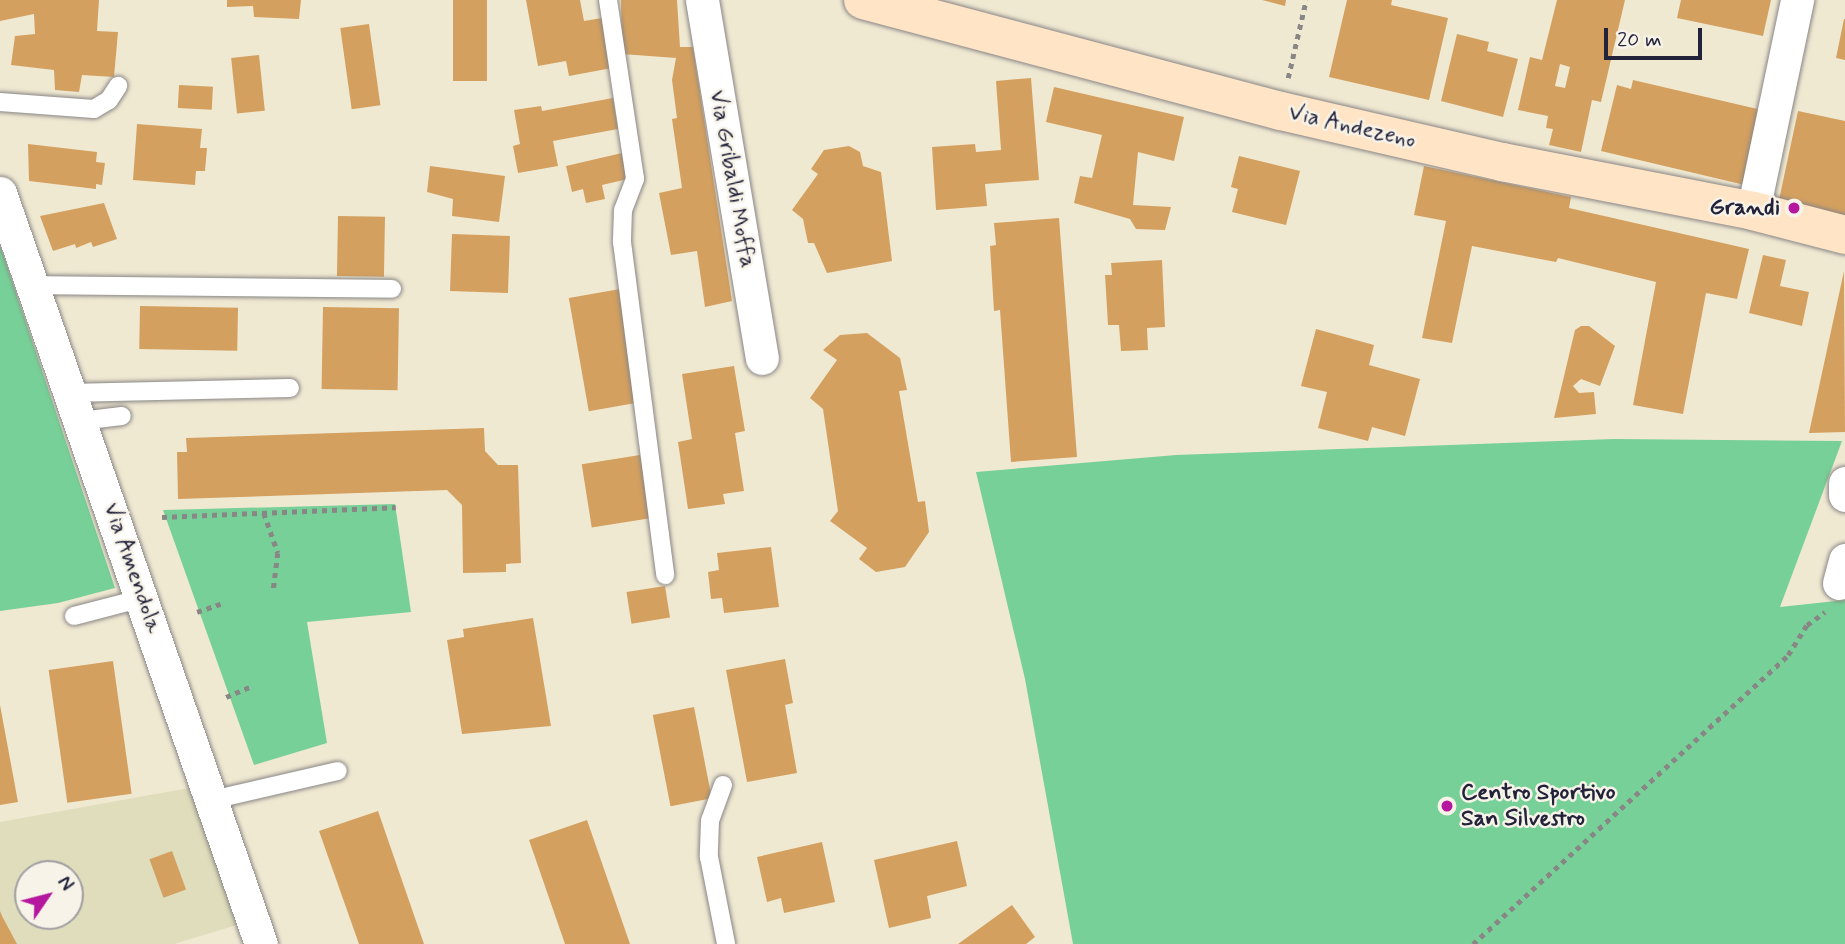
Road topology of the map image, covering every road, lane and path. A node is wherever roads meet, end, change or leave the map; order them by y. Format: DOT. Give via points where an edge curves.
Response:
graph roads {
  1 [pos="608,0"];
  2 [pos="702,0"];
  3 [pos="863,0"];
  4 [pos="1306,0"];
  5 [pos="1797,0"];
  6 [pos="118,86"];
  7 [pos="0,102"];
  8 [pos="1281,111"];
  9 [pos="0,193"];
  10 [pos="1753,211"];
  11 [pos="1845,235"];
  12 [pos="31,285"];
  13 [pos="392,289"];
  14 [pos="762,358"];
  15 [pos="290,388"];
  16 [pos="74,407"];
  17 [pos="122,416"];
  18 [pos="1845,483"];
  19 [pos="1845,495"];
  20 [pos="396,507"];
  21 [pos="264,513"];
  22 [pos="162,517"];
  23 [pos="666,575"];
  24 [pos="1840,584"];
  25 [pos="273,591"];
  26 [pos="143,598"];
  27 [pos="223,603"];
  28 [pos="197,612"];
  29 [pos="74,615"];
  30 [pos="252,686"];
  31 [pos="226,697"];
  32 [pos="338,771"];
  33 [pos="723,785"];
  34 [pos="212,800"];
  35 [pos="261,944"];
  36 [pos="726,944"];
  37 [pos="1473,944"];
  1 -- 23 [label="lane" via="635,178 623,210 622,242"];
  2 -- 14 [label="street, Via Gribaldi Moffa"];
  3 -- 8 [label="main road, Via Andezeno"];
  4 -- 8 [label="path"];
  5 -- 10 [label="street"];
  6 -- 7 [label="lane" via="109,100 94,109"];
  8 -- 10 [label="main road, Via Andezeno" via="1502,162"];
  9 -- 12 [label="street, Via Amendola"];
  10 -- 11 [label="main road, Via Andezeno"];
  12 -- 13 [label="lane"];
  12 -- 16 [label="street, Via Amendola"];
  15 -- 16 [label="lane"];
  16 -- 17 [label="lane"];
  16 -- 26 [label="street, Via Amendola"];
  18 -- 19 [label="street"];
  20 -- 21 [label="path"];
  21 -- 22 [label="path"];
  21 -- 25 [label="path" via="278,553"];
  24 -- 37 [label="path" via="1788,655"];
  26 -- 29 [label="lane"];
  26 -- 34 [label="street, Via Amendola"];
  27 -- 28 [label="path"];
  30 -- 31 [label="path"];
  32 -- 34 [label="lane"];
  33 -- 36 [label="lane" via="710,820 709,857"];
  34 -- 35 [label="street, Via Amendola"];
}
